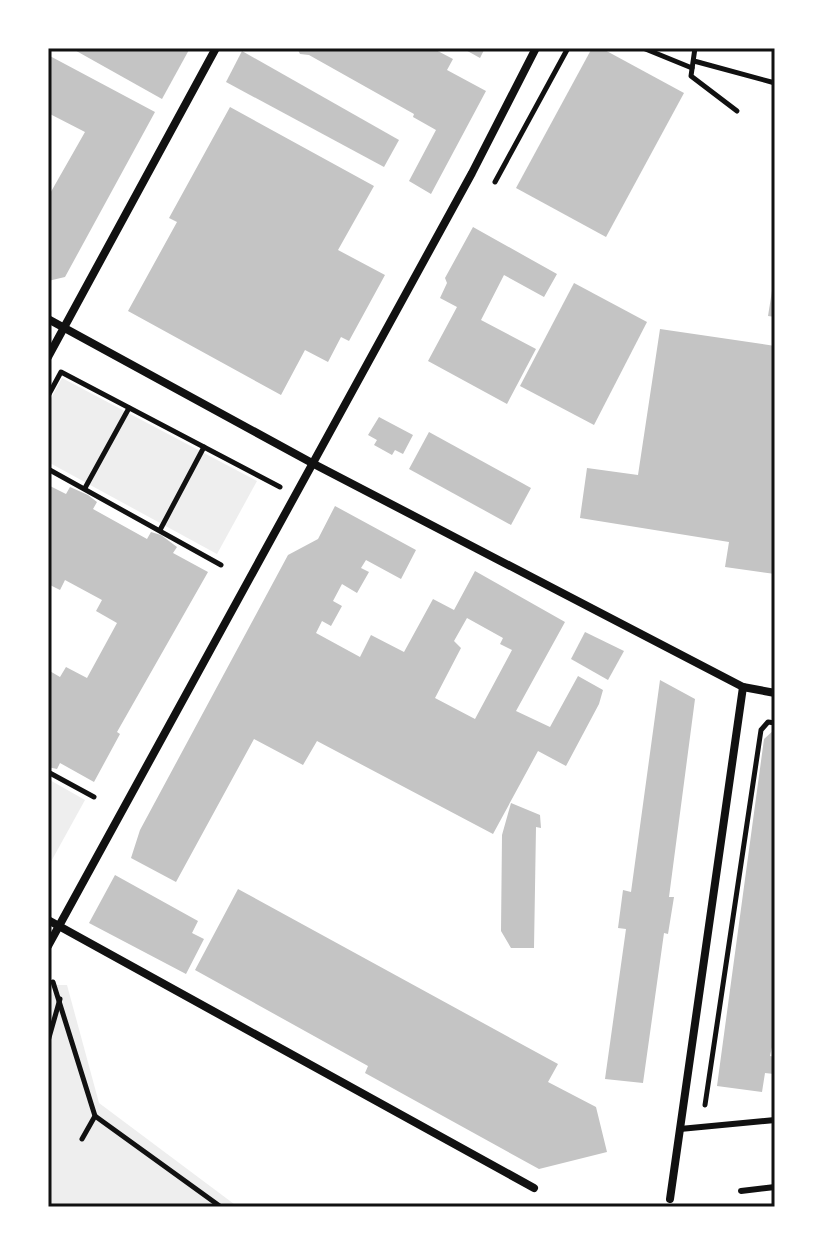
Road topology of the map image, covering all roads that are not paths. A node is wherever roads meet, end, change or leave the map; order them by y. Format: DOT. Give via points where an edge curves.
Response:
graph roads {
  1 [pos="216,48"];
  2 [pos="536,48"];
  3 [pos="48,319"];
  4 [pos="64,327"];
  5 [pos="48,357"];
  6 [pos="312,463"];
  7 [pos="743,687"];
  8 [pos="775,693"];
  9 [pos="48,920"];
  10 [pos="59,926"];
  11 [pos="48,946"];
  12 [pos="775,1120"];
  13 [pos="680,1129"];
  14 [pos="775,1187"];
  15 [pos="534,1188"];
  16 [pos="741,1191"];
  17 [pos="670,1199"];
  1 -- 4 [label="street"];
  2 -- 6 [label="street"];
  3 -- 4 [label="street"];
  4 -- 5 [label="street"];
  4 -- 6 [label="street"];
  6 -- 7 [label="street"];
  6 -- 10 [label="street"];
  7 -- 8 [label="street"];
  7 -- 13 [label="street"];
  9 -- 10 [label="street"];
  10 -- 11 [label="street"];
  10 -- 15 [label="street"];
  12 -- 13 [label="lane"];
  13 -- 17 [label="street"];
  14 -- 16 [label="lane"];
}
